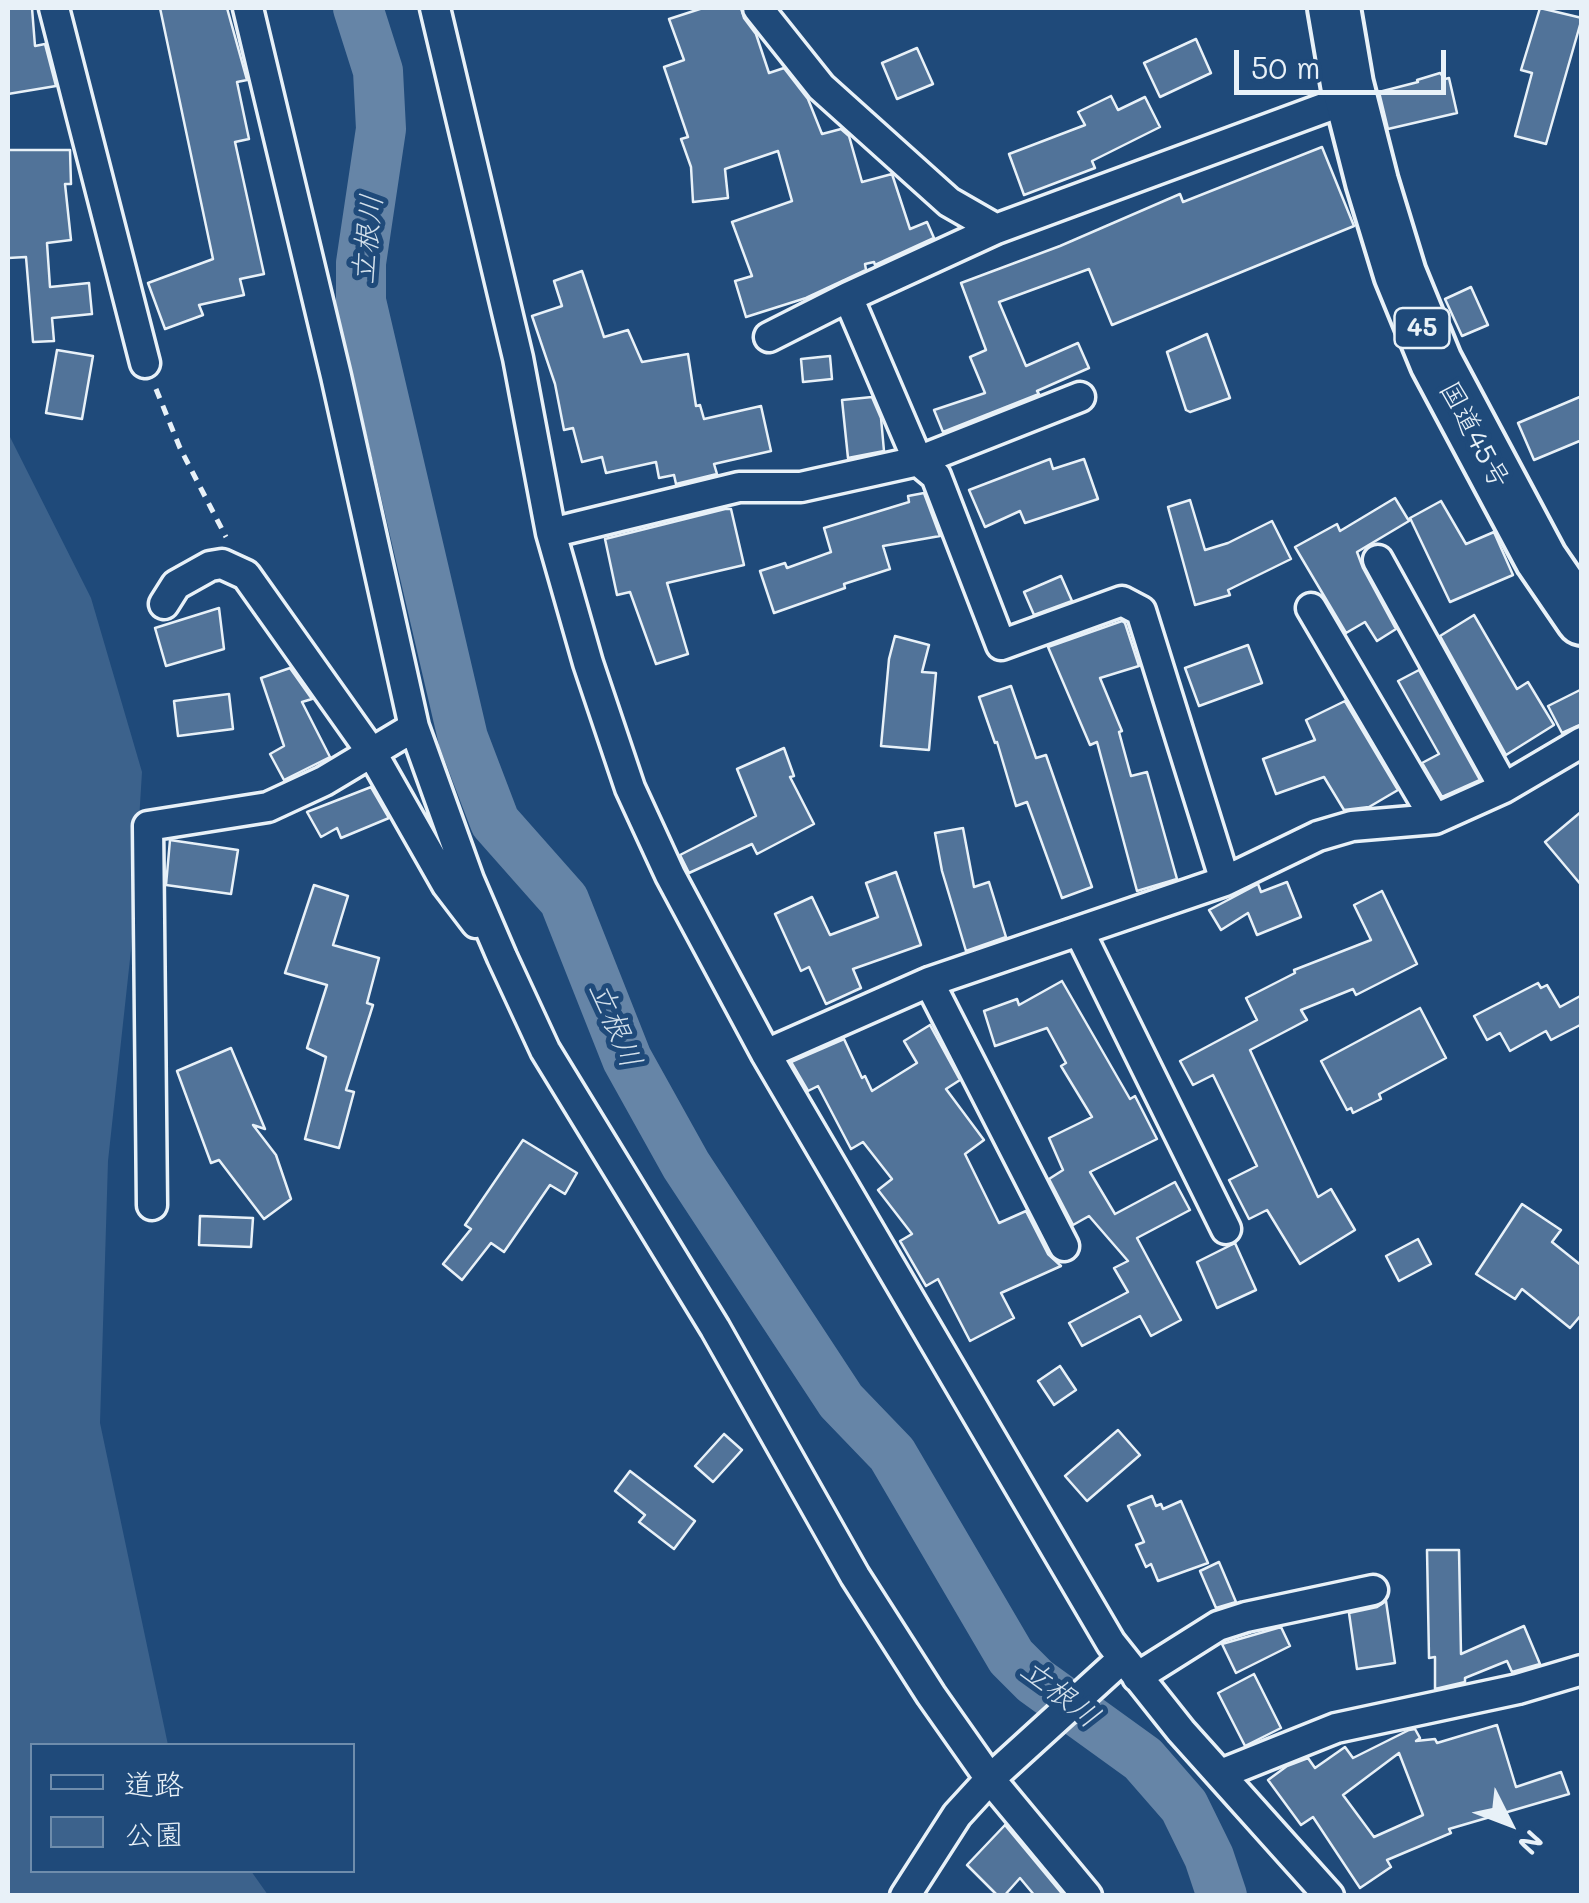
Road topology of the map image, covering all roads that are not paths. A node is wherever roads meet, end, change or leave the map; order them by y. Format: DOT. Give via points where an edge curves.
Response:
graph roads {
  1 [pos="54,8"];
  2 [pos="248,8"];
  3 [pos="435,8"];
  4 [pos="758,8"];
  5 [pos="1334,8"];
  6 [pos="1351,98"];
  7 [pos="996,229"];
  8 [pos="848,297"];
  9 [pos="769,336"];
  10 [pos="146,363"];
  11 [pos="1080,397"];
  12 [pos="918,461"];
  13 [pos="551,533"];
  14 [pos="1378,560"];
  15 [pos="164,604"];
  16 [pos="1310,608"];
  17 [pos="1582,618"];
  18 [pos="414,727"];
  19 [pos="1582,742"];
  20 [pos="372,752"];
  21 [pos="1504,788"];
  22 [pos="1435,819"];
  23 [pos="1225,880"];
  24 [pos="1079,931"];
  25 [pos="502,957"];
  26 [pos="930,982"];
  27 [pos="766,1054"];
  28 [pos="152,1205"];
  29 [pos="1226,1230"];
  30 [pos="1064,1246"];
  31 [pos="1373,1590"];
  32 [pos="1124,1668"];
  33 [pos="1582,1670"];
  34 [pos="1221,1774"];
  35 [pos="993,1776"];
  36 [pos="905,1896"];
  37 [pos="1087,1896"];
  38 [pos="1329,1896"];
  1 -- 10 [label="street"];
  2 -- 18 [label="street"];
  3 -- 13 [label="street" via="518,358"];
  4 -- 7 [label="street" via="821,87 950,202"];
  5 -- 6 [label="highway, 国道45号 / 45"];
  6 -- 7 [label="street"];
  6 -- 17 [label="highway, 国道45号 / 45" via="1400,274 1436,362 1541,559"];
  7 -- 8 [label="street"];
  8 -- 9 [label="street"];
  8 -- 12 [label="street"];
  11 -- 12 [label="street"];
  12 -- 13 [label="street" via="801,488 739,487"];
  12 -- 23 [label="street" via="936,476 1002,645 1122,601 1140,611"];
  13 -- 27 [label="street" via="630,788"];
  14 -- 21 [label="street"];
  15 -- 20 [label="street" via="176,585 210,566 246,575"];
  16 -- 22 [label="street"];
  18 -- 20 [label="street"];
  18 -- 25 [label="street"];
  19 -- 21 [label="street"];
  20 -- 25 [label="street" via="447,885"];
  20 -- 28 [label="street" via="268,806 148,826"];
  21 -- 22 [label="street"];
  22 -- 23 [label="street" via="1352,826"];
  23 -- 24 [label="street"];
  24 -- 26 [label="street"];
  24 -- 29 [label="street"];
  25 -- 35 [label="street" via="545,1050 715,1328 855,1576 931,1695"];
  26 -- 27 [label="street"];
  26 -- 30 [label="street"];
  27 -- 32 [label="street"];
  31 -- 32 [label="street" via="1246,1617"];
  32 -- 34 [label="street"];
  32 -- 35 [label="street"];
  33 -- 34 [label="street" via="1336,1728"];
  34 -- 38 [label="street"];
  35 -- 36 [label="street" via="957,1815"];
  35 -- 37 [label="street"];
}
